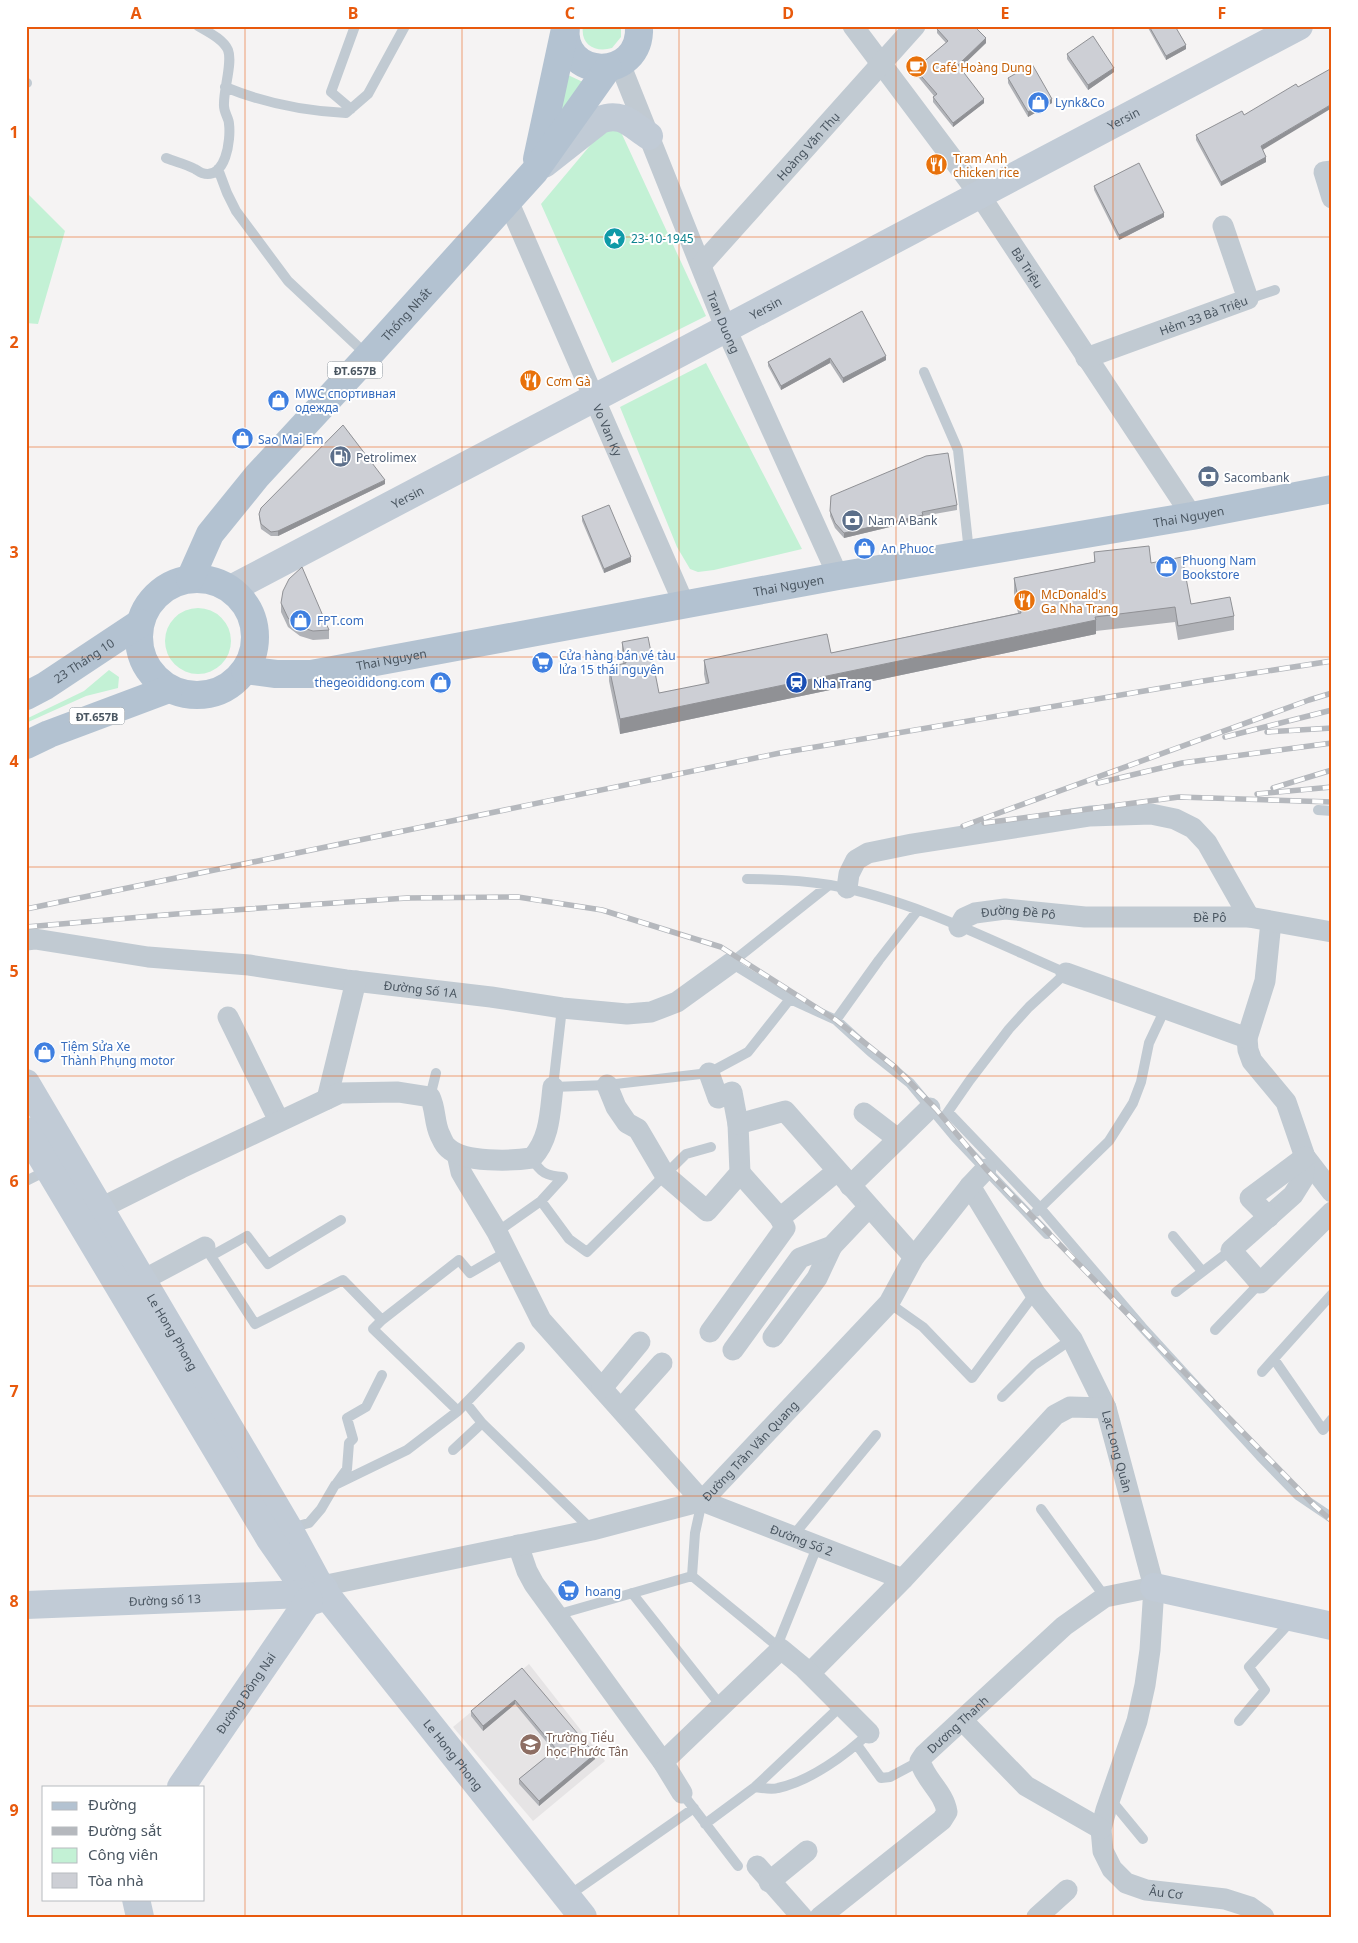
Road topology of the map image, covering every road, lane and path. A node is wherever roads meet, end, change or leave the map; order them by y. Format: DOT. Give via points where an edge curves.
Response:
graph roads {
  1 [pos="198,26"];
  2 [pos="355,26"];
  3 [pos="405,26"];
  4 [pos="853,26"];
  5 [pos="915,26"];
  6 [pos="1299,26"];
  7 [pos="565,27"];
  8 [pos="642,30"];
  9 [pos="880,63"];
  10 [pos="614,66"];
  11 [pos="225,87"];
  12 [pos="351,109"];
  13 [pos="649,136"];
  14 [pos="166,158"];
  15 [pos="218,169"];
  16 [pos="535,171"];
  17 [pos="1332,171"];
  18 [pos="979,194"];
  19 [pos="1332,198"];
  20 [pos="508,201"];
  21 [pos="1223,226"];
  22 [pos="701,265"];
  23 [pos="1275,290"];
  24 [pos="1248,299"];
  25 [pos="726,329"];
  26 [pos="368,356"];
  27 [pos="1086,358"];
  28 [pos="924,372"];
  29 [pos="595,400"];
  30 [pos="1332,489"];
  31 [pos="1192,516"];
  32 [pos="969,553"];
  33 [pos="838,576"];
  34 [pos="190,579"];
  35 [pos="231,589"];
  36 [pos="684,604"];
  37 [pos="140,623"];
  38 [pos="245,670"];
  39 [pos="169,689"];
  40 [pos="26,696"];
  41 [pos="26,745"];
  42 [pos="1318,810"];
  43 [pos="1332,811"];
  44 [pos="747,879"];
  45 [pos="838,886"];
  46 [pos="918,910"];
  47 [pos="1085,917"];
  48 [pos="1249,917"];
  49 [pos="1272,922"];
  50 [pos="959,927"];
  51 [pos="1332,932"];
  52 [pos="26,940"];
  53 [pos="731,963"];
  54 [pos="1066,973"];
  55 [pos="356,981"];
  56 [pos="790,1000"];
  57 [pos="562,1008"];
  58 [pos="1165,1009"];
  59 [pos="228,1017"];
  60 [pos="836,1020"];
  61 [pos="1247,1038"];
  62 [pos="709,1073"];
  63 [pos="436,1074"];
  64 [pos="26,1083"];
  65 [pos="606,1085"];
  66 [pos="553,1087"];
  67 [pos="430,1097"];
  68 [pos="327,1099"];
  69 [pos="864,1113"];
  70 [pos="940,1114"];
  71 [pos="279,1121"];
  72 [pos="738,1124"];
  73 [pos="26,1131"];
  74 [pos="898,1139"];
  75 [pos="711,1147"];
  76 [pos="457,1154"];
  77 [pos="532,1158"];
  78 [pos="1305,1158"];
  79 [pos="986,1169"];
  80 [pos="740,1173"];
  81 [pos="1332,1174"];
  82 [pos="38,1175"];
  83 [pos="665,1175"];
  84 [pos="843,1179"];
  85 [pos="970,1186"];
  86 [pos="1332,1192"];
  87 [pos="541,1201"];
  88 [pos="869,1207"];
  89 [pos="101,1208"];
  90 [pos="1041,1209"];
  91 [pos="1332,1212"];
  92 [pos="1031,1215"];
  93 [pos="780,1218"];
  94 [pos="341,1220"];
  95 [pos="497,1232"];
  96 [pos="1047,1234"];
  97 [pos="1173,1236"];
  98 [pos="832,1246"];
  99 [pos="1231,1250"];
  100 [pos="208,1252"];
  101 [pos="506,1252"];
  102 [pos="914,1257"];
  103 [pos="1202,1271"];
  104 [pos="143,1280"];
  105 [pos="1260,1283"];
  106 [pos="1176,1292"];
  107 [pos="1035,1293"];
  108 [pos="1332,1294"];
  109 [pos="889,1303"];
  110 [pos="382,1320"];
  111 [pos="1215,1330"];
  112 [pos="710,1332"];
  113 [pos="773,1337"];
  114 [pos="1072,1339"];
  115 [pos="640,1342"];
  116 [pos="520,1347"];
  117 [pos="733,1350"];
  118 [pos="1274,1359"];
  119 [pos="662,1363"];
  120 [pos="1262,1372"];
  121 [pos="382,1375"];
  122 [pos="602,1388"];
  123 [pos="1002,1397"];
  124 [pos="462,1407"];
  125 [pos="1106,1408"];
  126 [pos="621,1409"];
  127 [pos="1332,1419"];
  128 [pos="482,1422"];
  129 [pos="876,1435"];
  130 [pos="453,1450"];
  131 [pos="335,1485"];
  132 [pos="702,1501"];
  133 [pos="1041,1509"];
  134 [pos="1332,1518"];
  135 [pos="289,1529"];
  136 [pos="592,1530"];
  137 [pos="792,1537"];
  138 [pos="518,1545"];
  139 [pos="817,1547"];
  140 [pos="692,1576"];
  141 [pos="903,1579"];
  142 [pos="1154,1587"];
  143 [pos="314,1592"];
  144 [pos="632,1593"];
  145 [pos="1105,1597"];
  146 [pos="26,1606"];
  147 [pos="555,1615"];
  148 [pos="1294,1618"];
  149 [pos="1332,1626"];
  150 [pos="779,1648"];
  151 [pos="810,1673"];
  152 [pos="842,1705"];
  153 [pos="722,1707"];
  154 [pos="962,1720"];
  155 [pos="1238,1721"];
  156 [pos="863,1739"];
  157 [pos="920,1761"];
  158 [pos="663,1762"];
  159 [pos="183,1786"];
  160 [pos="755,1787"];
  161 [pos="688,1800"];
  162 [pos="1110,1800"];
  163 [pos="705,1824"];
  164 [pos="1101,1829"];
  165 [pos="1143,1839"];
  166 [pos="807,1851"];
  167 [pos="755,1871"];
  168 [pos="1067,1890"];
  169 [pos="136,1900"];
  170 [pos="571,1910"];
  171 [pos="140,1917"];
  172 [pos="802,1917"];
  173 [pos="820,1917"];
  174 [pos="1037,1917"];
  175 [pos="1264,1917"];
  1 -- 11 [label="lane" via="227,47 230,58"];
  2 -- 12 [label="lane" via="330,92"];
  3 -- 12 [label="lane" via="368,94"];
  4 -- 9 [label="street, Bà Triệu"];
  5 -- 9 [label="street, Hoàng Văn Thụ"];
  6 -- 18 [label="street, Yersin"];
  7 -- 10 [label="main road" via="569,49 576,59 591,66"];
  7 -- 16 [label="main road"];
  8 -- 10 [label="main road, Thống Nhất / ĐT.657B" via="629,57"];
  9 -- 18 [label="street, Bà Triệu"];
  9 -- 22 [label="street, Hoàng Văn Thụ"];
  10 -- 13 [label="street, Tran Duong"];
  10 -- 16 [label="main road, Thống Nhất / ĐT.657B"];
  11 -- 12 [label="lane" via="278,104 312,110 346,112"];
  11 -- 15 [label="lane" via="224,106 230,136 225,160"];
  13 -- 16 [label="street" via="619,116 610,116 600,120"];
  13 -- 22 [label="street, Tran Duong"];
  14 -- 15 [label="lane" via="202,173"];
  15 -- 26 [label="lane" via="236,211 288,281"];
  16 -- 20 [label="main road, Thống Nhất / ĐT.657B"];
  17 -- 19 [label="street" via="1324,172"];
  18 -- 25 [label="street, Yersin"];
  18 -- 27 [label="street, Bà Triệu"];
  20 -- 26 [label="main road, Thống Nhất / ĐT.657B"];
  20 -- 29 [label="street, Vo Van Ky"];
  21 -- 24 [label="street, Hẻm 33 Bà Triệu"];
  22 -- 25 [label="street, Tran Duong"];
  23 -- 24 [label="lane"];
  24 -- 27 [label="street, Hẻm 33 Bà Triệu"];
  25 -- 29 [label="street, Yersin"];
  25 -- 33 [label="street, Tran Duong"];
  26 -- 34 [label="main road, Thống Nhất / ĐT.657B" via="257,476 210,534"];
  27 -- 31 [label="street, Bà Triệu"];
  28 -- 32 [label="lane" via="958,450"];
  29 -- 35 [label="street, Yersin"];
  29 -- 36 [label="street, Vo Van Ky"];
  30 -- 31 [label="main road, Thai Nguyen"];
  31 -- 32 [label="main road, Thai Nguyen"];
  32 -- 33 [label="main road, Thai Nguyen"];
  33 -- 36 [label="main road, Thai Nguyen"];
  34 -- 35 [label="main road" via="205,579"];
  34 -- 37 [label="main road" via="177,582 153,598"];
  35 -- 38 [label="main road" via="248,609 253,621 255,647"];
  36 -- 38 [label="main road, Thai Nguyen" via="311,674"];
  37 -- 39 [label="main road" via="138,637 144,664"];
  37 -- 40 [label="main road, 23 Tháng 10"];
  38 -- 39 [label="main road" via="237,680 215,693 192,696"];
  39 -- 41 [label="main road, ĐT.657B"];
  42 -- 43 [label="lane"];
  44 -- 45 [label="lane" via="794,880"];
  45 -- 46 [label="lane"];
  45 -- 48 [label="street" via="856,860 868,853 1090,816 1151,814 1176,818 1193,828 1207,843"];
  45 -- 53 [label="lane"];
  46 -- 50 [label="lane"];
  46 -- 60 [label="lane"];
  47 -- 48 [label="street, Đề Pô"];
  47 -- 50 [label="street, Đường Đề Pô" via="992,910 964,918"];
  48 -- 49 [label="street, Đề Pô"];
  49 -- 51 [label="street, Đề Pô"];
  49 -- 61 [label="street" via="1265,981"];
  50 -- 54 [label="lane"];
  52 -- 55 [label="street, Đường Số 1A" via="148,957 249,965"];
  53 -- 56 [label="lane"];
  53 -- 57 [label="street, Đường Số 1A" via="677,1002 651,1012 627,1014"];
  54 -- 58 [label="street"];
  54 -- 70 [label="lane" via="1009,1029"];
  55 -- 57 [label="street, Đường Số 1A" via="491,996"];
  55 -- 68 [label="street"];
  56 -- 60 [label="lane"];
  56 -- 62 [label="lane" via="748,1052"];
  57 -- 66 [label="lane"];
  58 -- 61 [label="street"];
  58 -- 90 [label="lane" via="1149,1043 1133,1103 1109,1141"];
  59 -- 71 [label="street"];
  60 -- 70 [label="lane" via="910,1083"];
  61 -- 78 [label="street" via="1252,1062 1286,1102"];
  62 -- 65 [label="lane"];
  62 -- 72 [label="street" via="718,1098 732,1092"];
  63 -- 67 [label="lane"];
  64 -- 89 [label="street, Le Hong Phong"];
  65 -- 66 [label="lane"];
  65 -- 83 [label="street" via="627,1123 638,1129"];
  66 -- 77 [label="street" via="545,1139"];
  67 -- 68 [label="street" via="368,1091 340,1093"];
  67 -- 76 [label="street" via="435,1106 438,1132 448,1149"];
  68 -- 71 [label="street"];
  69 -- 74 [label="street"];
  70 -- 74 [label="street"];
  70 -- 79 [label="lane"];
  70 -- 90 [label="lane"];
  71 -- 89 [label="street"];
  72 -- 80 [label="street"];
  72 -- 84 [label="street" via="785,1111"];
  73 -- 82 [label="street, Le Hong Phong"];
  74 -- 84 [label="street"];
  75 -- 83 [label="lane" via="686,1154"];
  76 -- 77 [label="street" via="497,1160"];
  76 -- 95 [label="street" via="461,1172"];
  77 -- 87 [label="lane" via="545,1175 563,1177"];
  78 -- 81 [label="street"];
  78 -- 86 [label="street"];
  78 -- 99 [label="street" via="1303,1179 1293,1195"];
  79 -- 85 [label="street, Đường Trần Văn Quang"];
  79 -- 92 [label="lane"];
  80 -- 83 [label="street" via="707,1211"];
  80 -- 93 [label="street"];
  82 -- 143 [label="street, Le Hong Phong" via="270,1538"];
  83 -- 87 [label="lane" via="588,1252 569,1239"];
  84 -- 88 [label="street"];
  84 -- 93 [label="street"];
  85 -- 102 [label="street, Đường Trần Văn Quang"];
  85 -- 107 [label="street"];
  87 -- 95 [label="lane"];
  88 -- 98 [label="street"];
  88 -- 102 [label="street"];
  89 -- 104 [label="street, Le Hong Phong"];
  90 -- 92 [label="lane"];
  90 -- 134 [label="lane" via="1142,1328 1260,1456 1298,1495"];
  91 -- 105 [label="street"];
  92 -- 96 [label="lane"];
  93 -- 112 [label="street" via="785,1228"];
  94 -- 100 [label="lane" via="268,1264 246,1236"];
  95 -- 101 [label="street"];
  97 -- 103 [label="lane"];
  98 -- 113 [label="street" via="817,1278"];
  98 -- 117 [label="street" via="800,1258"];
  99 -- 103 [label="lane"];
  99 -- 105 [label="street"];
  100 -- 104 [label="street"];
  100 -- 110 [label="lane" via="255,1324 343,1280"];
  101 -- 110 [label="lane" via="470,1272 459,1260"];
  101 -- 122 [label="street" via="541,1320"];
  102 -- 109 [label="street, Đường Trần Văn Quang"];
  103 -- 106 [label="lane"];
  104 -- 135 [label="street, Le Hong Phong"];
  105 -- 111 [label="lane"];
  107 -- 109 [label="lane" via="972,1378 922,1327"];
  107 -- 114 [label="street"];
  108 -- 118 [label="lane"];
  109 -- 132 [label="street, Đường Trần Văn Quang"];
  110 -- 124 [label="lane" via="373,1329"];
  114 -- 123 [label="lane" via="1034,1365"];
  114 -- 125 [label="street"];
  115 -- 122 [label="street"];
  116 -- 124 [label="lane"];
  118 -- 120 [label="lane"];
  118 -- 127 [label="lane" via="1323,1430"];
  119 -- 126 [label="street"];
  121 -- 131 [label="lane" via="366,1407 347,1418 353,1439 349,1443 347,1469"];
  122 -- 126 [label="street"];
  124 -- 128 [label="lane"];
  124 -- 131 [label="lane" via="407,1450"];
  125 -- 141 [label="street, Lạc Long Quân" via="1070,1407 1055,1415"];
  125 -- 142 [label="street, Lạc Long Quân"];
  126 -- 132 [label="street"];
  128 -- 130 [label="lane"];
  128 -- 136 [label="lane"];
  129 -- 137 [label="lane"];
  131 -- 135 [label="lane" via="309,1523"];
  132 -- 136 [label="street, Đường Trần Văn Quang"];
  132 -- 137 [label="street, Đường Số 2"];
  132 -- 140 [label="lane" via="695,1533"];
  133 -- 145 [label="lane"];
  135 -- 143 [label="street, Le Hong Phong"];
  136 -- 138 [label="street, Đường Trần Văn Quang"];
  137 -- 139 [label="street, Đường Số 2"];
  138 -- 143 [label="street, Đường Trần Văn Quang"];
  138 -- 147 [label="street" via="527,1571"];
  139 -- 141 [label="street, Đường Số 2"];
  139 -- 150 [label="lane"];
  140 -- 144 [label="lane"];
  140 -- 150 [label="lane"];
  141 -- 151 [label="street, Lạc Long Quân"];
  142 -- 145 [label="street, Dương Thanh"];
  142 -- 148 [label="street"];
  142 -- 162 [label="street, Lạc Long Quân" via="1145,1685 1137,1721"];
  143 -- 146 [label="street, Đường số 13"];
  143 -- 159 [label="street, Đường Đồng Nai"];
  143 -- 170 [label="street, Le Hong Phong"];
  144 -- 147 [label="lane"];
  144 -- 153 [label="lane"];
  145 -- 154 [label="street, Dương Thanh" via="1064,1626"];
  147 -- 158 [label="street"];
  148 -- 149 [label="street"];
  148 -- 155 [label="lane" via="1249,1667 1265,1690"];
  150 -- 151 [label="street"];
  150 -- 153 [label="street"];
  151 -- 152 [label="street"];
  152 -- 156 [label="street"];
  152 -- 160 [label="lane"];
  153 -- 158 [label="street"];
  154 -- 157 [label="street, Dương Thanh"];
  154 -- 164 [label="street" via="1026,1786"];
  156 -- 157 [label="lane" via="881,1778 890,1778"];
  156 -- 160 [label="lane" via="818,1772 777,1789"];
  157 -- 173 [label="street, Dương Thanh" via="946,1804 947,1812 942,1820"];
  158 -- 161 [label="street"];
  160 -- 163 [label="lane"];
  161 -- 163 [label="lane"];
  161 -- 170 [label="lane"];
  162 -- 164 [label="street, Lạc Long Quân"];
  162 -- 165 [label="lane"];
  163 -- 167 [label="lane"];
  164 -- 175 [label="street, Âu Cơ" via="1102,1851 1112,1869 1126,1883 1146,1890 1225,1899 1250,1907"];
  166 -- 167 [label="street"];
  167 -- 172 [label="street"];
  168 -- 174 [label="street"];
  169 -- 171 [label="street"];
}
